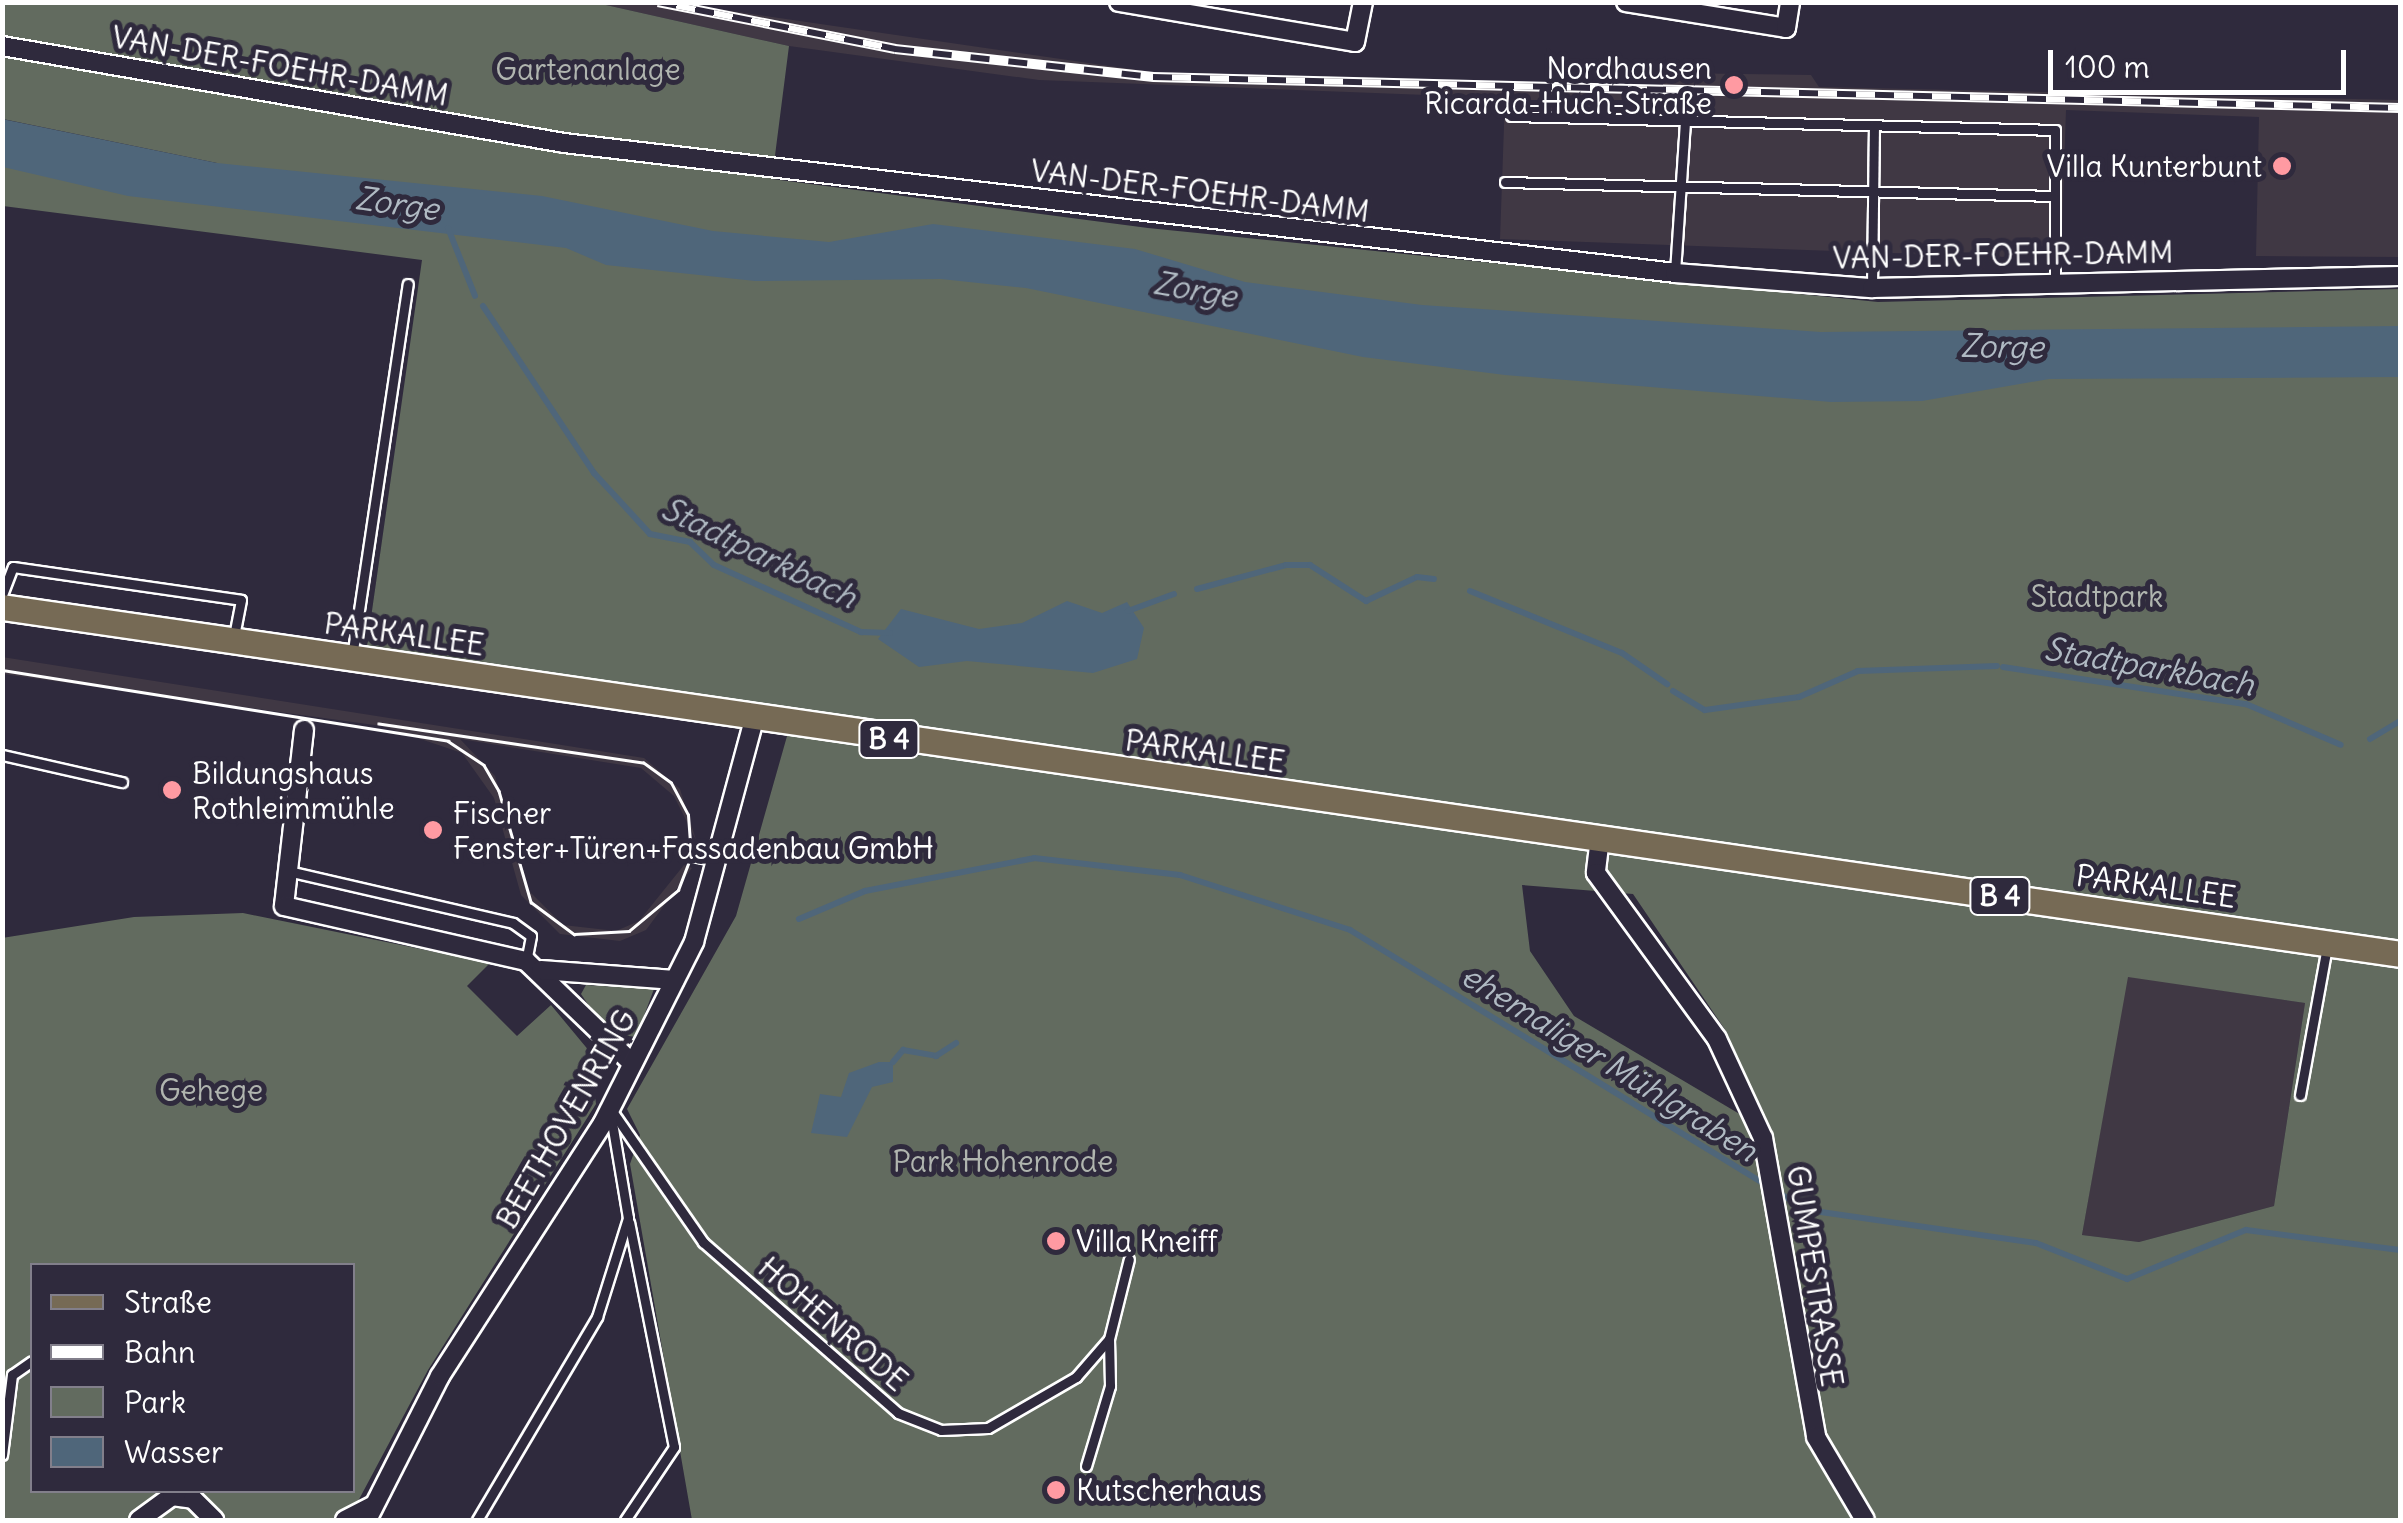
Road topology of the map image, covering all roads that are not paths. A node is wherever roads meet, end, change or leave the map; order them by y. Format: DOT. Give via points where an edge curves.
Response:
graph roads {
  1 [pos="1119,2"];
  2 [pos="1364,2"];
  3 [pos="1790,2"];
  4 [pos="1637,4"];
  5 [pos="1211,10"];
  6 [pos="2,46"];
  7 [pos="1512,116"];
  8 [pos="1685,120"];
  9 [pos="1874,124"];
  10 [pos="1505,182"];
  11 [pos="1681,188"];
  12 [pos="1875,192"];
  13 [pos="2054,196"];
  14 [pos="1675,273"];
  15 [pos="2400,276"];
  16 [pos="2054,283"];
  17 [pos="408,284"];
  18 [pos="1872,288"];
  19 [pos="2,595"];
  20 [pos="2,607"];
  21 [pos="233,640"];
  22 [pos="352,660"];
  23 [pos="754,719"];
  24 [pos="304,730"];
  25 [pos="2,755"];
  26 [pos="122,782"];
  27 [pos="1600,838"];
  28 [pos="686,855"];
  29 [pos="717,860"];
  30 [pos="288,871"];
  31 [pos="2328,943"];
  32 [pos="2400,954"];
  33 [pos="533,966"];
  34 [pos="676,980"];
  35 [pos="632,1063"];
  36 [pos="2300,1095"];
  37 [pos="610,1108"];
  38 [pos="628,1218"];
  39 [pos="1128,1260"];
  40 [pos="1109,1339"];
  41 [pos="30,1362"];
  42 [pos="2,1455"];
  43 [pos="1086,1466"];
  44 [pos="370,1513"];
  45 [pos="140,1520"];
  46 [pos="214,1520"];
  47 [pos="346,1520"];
  48 [pos="477,1520"];
  49 [pos="626,1520"];
  50 [pos="1865,1520"];
  1 -- 5 [label="street"];
  2 -- 5 [label="street" via="1355,42"];
  3 -- 4 [label="street" via="1786,28"];
  6 -- 14 [label="street, VAN-DER-FOEHR-DAMM" via="564,143"];
  7 -- 8 [label="lane"];
  8 -- 9 [label="lane"];
  8 -- 11 [label="lane"];
  9 -- 12 [label="lane"];
  9 -- 13 [label="lane" via="2054,130"];
  10 -- 11 [label="lane"];
  11 -- 12 [label="lane"];
  11 -- 14 [label="lane"];
  12 -- 13 [label="lane"];
  12 -- 18 [label="lane"];
  13 -- 16 [label="lane"];
  14 -- 18 [label="street, VAN-DER-FOEHR-DAMM"];
  15 -- 16 [label="street, VAN-DER-FOEHR-DAMM"];
  16 -- 18 [label="street, VAN-DER-FOEHR-DAMM"];
  17 -- 22 [label="lane"];
  19 -- 21 [label="lane" via="12,567 241,600"];
  20 -- 21 [label="main road, PARKALLEE / B 4"];
  21 -- 22 [label="main road, PARKALLEE / B 4"];
  22 -- 23 [label="main road, PARKALLEE / B 4"];
  23 -- 27 [label="main road, PARKALLEE / B 4"];
  23 -- 29 [label="street, BEETHOVENRING"];
  24 -- 30 [label="street"];
  25 -- 26 [label="lane"];
  27 -- 31 [label="main road, PARKALLEE / B 4"];
  27 -- 50 [label="street, GUMPESTRASSE" via="1596,873 1717,1039 1775,1185 1816,1438"];
  28 -- 29 [label="lane"];
  29 -- 34 [label="street, BEETHOVENRING"];
  30 -- 33 [label="lane" via="513,922 531,936"];
  30 -- 33 [label="street" via="284,906"];
  31 -- 32 [label="main road, PARKALLEE / B 4"];
  31 -- 36 [label="lane"];
  33 -- 34 [label="street"];
  33 -- 35 [label="street" via="594,1034"];
  34 -- 35 [label="street, BEETHOVENRING"];
  35 -- 37 [label="street, BEETHOVENRING"];
  37 -- 38 [label="lane"];
  37 -- 40 [label="lane, HOHENRODE" via="704,1242 898,1413 941,1430 988,1428 1036,1408"];
  37 -- 44 [label="street, BEETHOVENRING" via="440,1376"];
  38 -- 48 [label="lane" via="598,1317"];
  38 -- 49 [label="lane" via="674,1448"];
  39 -- 40 [label="lane"];
  40 -- 43 [label="lane" via="1110,1386"];
  41 -- 42 [label="lane" via="12,1376"];
  44 -- 47 [label="street"];
  45 -- 46 [label="street" via="172,1496 193,1498"];
}
